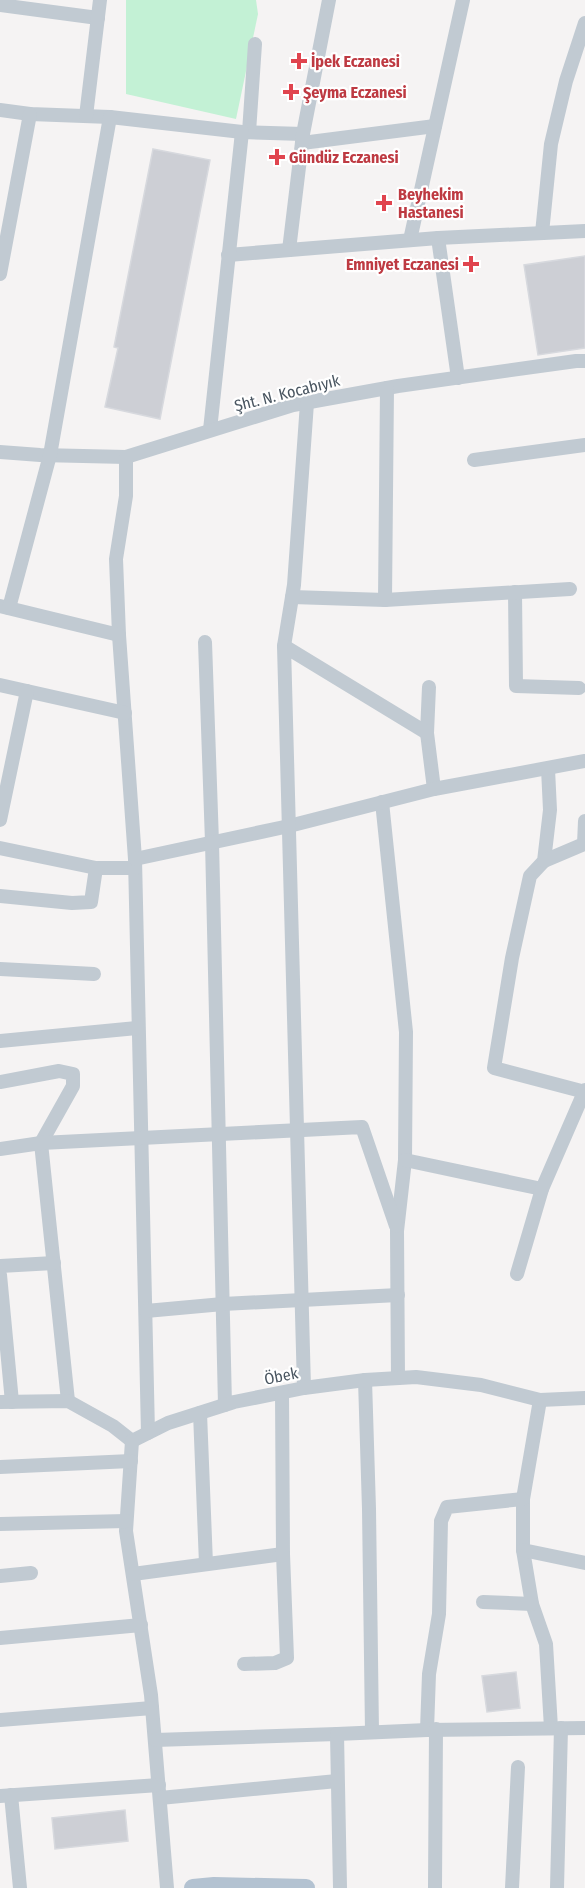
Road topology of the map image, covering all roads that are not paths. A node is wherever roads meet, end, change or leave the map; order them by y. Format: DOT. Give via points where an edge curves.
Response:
graph roads {
  1 [pos="100,0"];
  2 [pos="329,0"];
  3 [pos="463,0"];
  4 [pos="0,5"];
  5 [pos="98,18"];
  6 [pos="585,23"];
  7 [pos="255,44"];
  8 [pos="0,110"];
  9 [pos="30,114"];
  10 [pos="86,116"];
  11 [pos="110,117"];
  12 [pos="435,126"];
  13 [pos="245,132"];
  14 [pos="303,138"];
  15 [pos="585,231"];
  16 [pos="542,233"];
  17 [pos="438,238"];
  18 [pos="410,240"];
  19 [pos="289,250"];
  20 [pos="228,255"];
  21 [pos="0,274"];
  22 [pos="582,359"];
  23 [pos="458,378"];
  24 [pos="387,388"];
  25 [pos="307,403"];
  26 [pos="210,430"];
  27 [pos="585,445"];
  28 [pos="0,452"];
  29 [pos="50,455"];
  30 [pos="126,457"];
  31 [pos="474,460"];
  32 [pos="570,589"];
  33 [pos="515,592"];
  34 [pos="292,597"];
  35 [pos="385,600"];
  36 [pos="5,607"];
  37 [pos="119,635"];
  38 [pos="205,642"];
  39 [pos="284,646"];
  40 [pos="0,685"];
  41 [pos="429,687"];
  42 [pos="579,688"];
  43 [pos="27,691"];
  44 [pos="125,713"];
  45 [pos="427,733"];
  46 [pos="585,761"];
  47 [pos="548,769"];
  48 [pos="434,789"];
  49 [pos="382,802"];
  50 [pos="0,820"];
  51 [pos="585,821"];
  52 [pos="289,826"];
  53 [pos="212,842"];
  54 [pos="0,848"];
  55 [pos="544,861"];
  56 [pos="135,864"];
  57 [pos="96,868"];
  58 [pos="0,896"];
  59 [pos="0,969"];
  60 [pos="94,974"];
  61 [pos="137,1028"];
  62 [pos="0,1041"];
  63 [pos="0,1082"];
  64 [pos="585,1091"];
  65 [pos="296,1131"];
  66 [pos="219,1135"];
  67 [pos="141,1139"];
  68 [pos="42,1143"];
  69 [pos="0,1149"];
  70 [pos="405,1160"];
  71 [pos="542,1189"];
  72 [pos="397,1231"];
  73 [pos="54,1263"];
  74 [pos="0,1266"];
  75 [pos="517,1274"];
  76 [pos="0,1275"];
  77 [pos="398,1295"];
  78 [pos="301,1301"];
  79 [pos="223,1304"];
  80 [pos="146,1311"];
  81 [pos="398,1378"];
  82 [pos="365,1380"];
  83 [pos="304,1388"];
  84 [pos="282,1393"];
  85 [pos="585,1398"];
  86 [pos="540,1400"];
  87 [pos="68,1401"];
  88 [pos="6,1402"];
  89 [pos="225,1404"];
  90 [pos="200,1413"];
  91 [pos="148,1433"];
  92 [pos="132,1441"];
  93 [pos="131,1461"];
  94 [pos="0,1467"];
  95 [pos="523,1499"];
  96 [pos="126,1521"];
  97 [pos="0,1524"];
  98 [pos="523,1551"];
  99 [pos="283,1554"];
  100 [pos="585,1563"];
  101 [pos="206,1564"];
  102 [pos="31,1574"];
  103 [pos="133,1574"];
  104 [pos="0,1576"];
  105 [pos="483,1602"];
  106 [pos="532,1604"];
  107 [pos="141,1625"];
  108 [pos="0,1638"];
  109 [pos="244,1664"];
  110 [pos="152,1708"];
  111 [pos="0,1720"];
  112 [pos="556,1728"];
  113 [pos="585,1728"];
  114 [pos="431,1729"];
  115 [pos="372,1732"];
  116 [pos="337,1734"];
  117 [pos="155,1740"];
  118 [pos="518,1767"];
  119 [pos="337,1781"];
  120 [pos="159,1792"];
  121 [pos="6,1795"];
  122 [pos="20,1888"];
  123 [pos="167,1888"];
  124 [pos="194,1888"];
  125 [pos="306,1888"];
  126 [pos="340,1888"];
  127 [pos="435,1888"];
  128 [pos="512,1888"];
  129 [pos="557,1888"];
  1 -- 5 [label="street"];
  2 -- 14 [label="street"];
  3 -- 12 [label="street"];
  4 -- 5 [label="street"];
  5 -- 10 [label="street"];
  6 -- 16 [label="street" via="551,144"];
  7 -- 13 [label="street"];
  8 -- 9 [label="street"];
  9 -- 10 [label="street"];
  9 -- 21 [label="street"];
  10 -- 11 [label="street"];
  11 -- 13 [label="street"];
  11 -- 29 [label="street"];
  12 -- 14 [label="street"];
  12 -- 18 [label="street"];
  13 -- 14 [label="street"];
  13 -- 20 [label="street"];
  14 -- 19 [label="street"];
  15 -- 16 [label="street"];
  16 -- 17 [label="street"];
  17 -- 18 [label="street"];
  17 -- 23 [label="street"];
  18 -- 19 [label="street"];
  19 -- 20 [label="street"];
  20 -- 26 [label="street"];
  22 -- 23 [label="street, Şht. N. Kocabıyık"];
  23 -- 24 [label="street, Şht. N. Kocabıyık"];
  24 -- 25 [label="street, Şht. N. Kocabıyık"];
  24 -- 35 [label="street"];
  25 -- 26 [label="street, Şht. N. Kocabıyık"];
  25 -- 34 [label="street"];
  26 -- 30 [label="street, Şht. N. Kocabıyık"];
  27 -- 31 [label="street"];
  28 -- 29 [label="street, Şht. N. Kocabıyık"];
  29 -- 30 [label="street, Şht. N. Kocabıyık"];
  29 -- 36 [label="street"];
  30 -- 37 [label="street" via="126,496 116,559"];
  32 -- 33 [label="street"];
  33 -- 35 [label="street"];
  33 -- 42 [label="street" via="516,686"];
  34 -- 35 [label="street"];
  34 -- 39 [label="street"];
  36 -- 37 [label="street"];
  37 -- 44 [label="street"];
  38 -- 53 [label="street"];
  39 -- 45 [label="street"];
  39 -- 52 [label="street"];
  40 -- 43 [label="street"];
  41 -- 45 [label="street"];
  43 -- 44 [label="street"];
  43 -- 50 [label="street"];
  44 -- 56 [label="street"];
  45 -- 48 [label="street"];
  46 -- 47 [label="street"];
  47 -- 48 [label="street"];
  47 -- 55 [label="street" via="550,810"];
  48 -- 49 [label="street"];
  49 -- 52 [label="street"];
  49 -- 70 [label="street" via="406,1032"];
  51 -- 55 [label="street" via="584,844"];
  52 -- 53 [label="street"];
  52 -- 65 [label="street"];
  53 -- 56 [label="street"];
  53 -- 66 [label="street"];
  54 -- 57 [label="street"];
  55 -- 64 [label="street" via="530,876 494,1068"];
  56 -- 57 [label="street"];
  56 -- 61 [label="street"];
  57 -- 58 [label="street" via="91,902"];
  59 -- 60 [label="street"];
  61 -- 62 [label="street"];
  61 -- 67 [label="street"];
  63 -- 68 [label="street" via="59,1071 73,1074 73,1086"];
  64 -- 71 [label="street"];
  65 -- 66 [label="street"];
  65 -- 72 [label="street" via="362,1127"];
  65 -- 78 [label="street"];
  66 -- 67 [label="street"];
  66 -- 79 [label="street"];
  67 -- 68 [label="street"];
  67 -- 80 [label="street"];
  68 -- 69 [label="street"];
  68 -- 73 [label="street"];
  70 -- 71 [label="street"];
  70 -- 72 [label="street"];
  71 -- 75 [label="street"];
  72 -- 77 [label="street"];
  73 -- 74 [label="street"];
  73 -- 87 [label="street"];
  76 -- 88 [label="street"];
  77 -- 78 [label="street"];
  77 -- 81 [label="street"];
  78 -- 79 [label="street"];
  78 -- 83 [label="street"];
  79 -- 80 [label="street"];
  79 -- 89 [label="street"];
  80 -- 91 [label="street"];
  81 -- 82 [label="street, Öbek"];
  81 -- 86 [label="street, Öbek" via="481,1385"];
  82 -- 83 [label="street, Öbek"];
  82 -- 115 [label="street"];
  83 -- 84 [label="street, Öbek"];
  84 -- 89 [label="street, Öbek"];
  84 -- 99 [label="street"];
  85 -- 86 [label="street, Öbek"];
  86 -- 95 [label="street"];
  87 -- 88 [label="street"];
  87 -- 92 [label="street"];
  89 -- 90 [label="street, Öbek"];
  90 -- 91 [label="street, Öbek"];
  90 -- 101 [label="street"];
  91 -- 92 [label="street, Öbek"];
  92 -- 93 [label="street"];
  93 -- 94 [label="street"];
  93 -- 96 [label="street"];
  95 -- 98 [label="street"];
  95 -- 114 [label="street" via="447,1507 441,1521 440,1614 429,1674"];
  96 -- 97 [label="street"];
  96 -- 103 [label="street"];
  98 -- 100 [label="street"];
  98 -- 106 [label="street"];
  99 -- 101 [label="street"];
  99 -- 109 [label="street" via="287,1658 275,1663"];
  101 -- 103 [label="street"];
  102 -- 104 [label="street"];
  103 -- 107 [label="street"];
  105 -- 106 [label="street"];
  106 -- 112 [label="street" via="546,1644"];
  107 -- 108 [label="street"];
  107 -- 110 [label="street"];
  110 -- 111 [label="street"];
  110 -- 117 [label="street"];
  112 -- 113 [label="street"];
  112 -- 114 [label="street"];
  112 -- 129 [label="street"];
  114 -- 115 [label="street"];
  114 -- 127 [label="street"];
  115 -- 116 [label="street"];
  116 -- 117 [label="street"];
  116 -- 119 [label="street"];
  117 -- 120 [label="street"];
  118 -- 128 [label="street"];
  119 -- 120 [label="street"];
  119 -- 126 [label="street"];
  120 -- 121 [label="street"];
  120 -- 123 [label="street"];
  121 -- 122 [label="street"];
  124 -- 125 [label="main road"];
}
